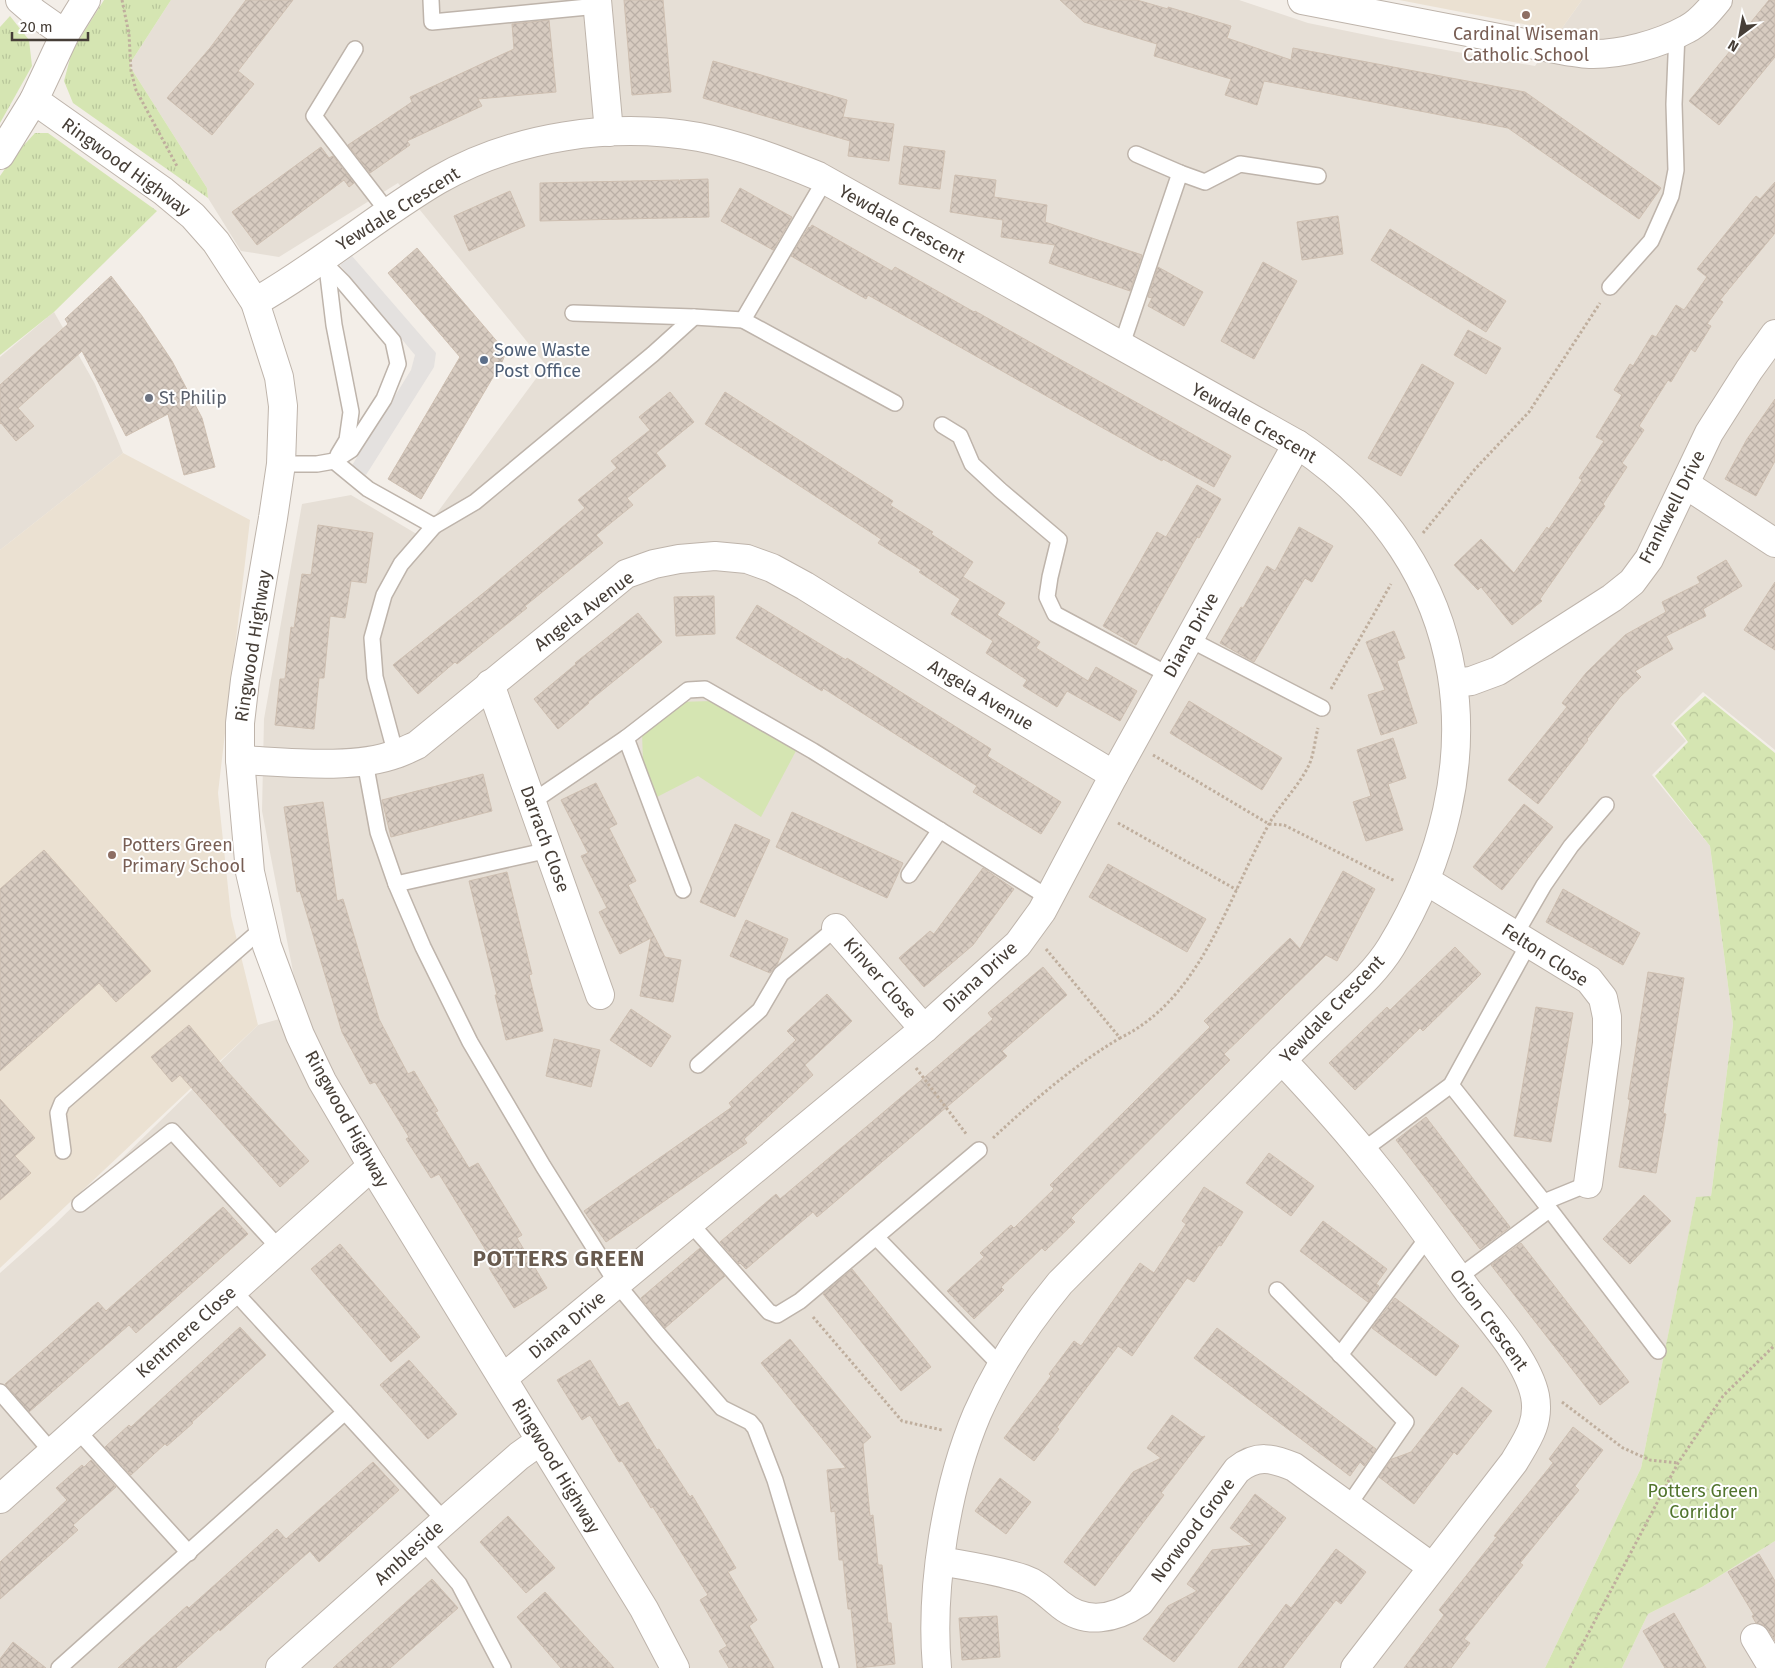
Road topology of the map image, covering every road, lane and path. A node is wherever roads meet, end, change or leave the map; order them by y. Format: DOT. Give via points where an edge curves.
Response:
graph roads {
  1 [pos="20,0"];
  2 [pos="86,0"];
  3 [pos="122,0"];
  4 [pos="431,0"];
  5 [pos="1302,0"];
  6 [pos="1718,0"];
  7 [pos="597,3"];
  8 [pos="1677,33"];
  9 [pos="65,34"];
  10 [pos="354,49"];
  11 [pos="34,100"];
  12 [pos="609,132"];
  13 [pos="0,154"];
  14 [pos="1136,154"];
  15 [pos="1180,173"];
  16 [pos="182,174"];
  17 [pos="1318,176"];
  18 [pos="825,180"];
  19 [pos="388,212"];
  20 [pos="323,263"];
  21 [pos="1610,287"];
  22 [pos="255,302"];
  23 [pos="573,313"];
  24 [pos="694,316"];
  25 [pos="743,320"];
  26 [pos="1775,334"];
  27 [pos="1121,347"];
  28 [pos="895,403"];
  29 [pos="942,425"];
  30 [pos="1297,444"];
  31 [pos="334,461"];
  32 [pos="281,464"];
  33 [pos="1685,484"];
  34 [pos="434,526"];
  35 [pos="1774,539"];
  36 [pos="1412,545"];
  37 [pos="1189,639"];
  38 [pos="1169,675"];
  39 [pos="1454,683"];
  40 [pos="490,684"];
  41 [pos="1322,708"];
  42 [pos="626,738"];
  43 [pos="1131,743"];
  44 [pos="396,755"];
  45 [pos="240,760"];
  46 [pos="365,762"];
  47 [pos="1114,775"];
  48 [pos="532,802"];
  49 [pos="1606,804"];
  50 [pos="1095,811"];
  51 [pos="1269,824"];
  52 [pos="940,830"];
  53 [pos="549,850"];
  54 [pos="909,875"];
  55 [pos="1425,880"];
  56 [pos="396,884"];
  57 [pos="683,890"];
  58 [pos="1237,890"];
  59 [pos="1049,898"];
  60 [pos="263,928"];
  61 [pos="836,928"];
  62 [pos="1029,930"];
  63 [pos="1522,939"];
  64 [pos="600,995"];
  65 [pos="924,1029"];
  66 [pos="1120,1038"];
  67 [pos="1282,1060"];
  68 [pos="913,1064"];
  69 [pos="698,1065"];
  70 [pos="1451,1086"];
  71 [pos="979,1150"];
  72 [pos="1362,1150"];
  73 [pos="63,1151"];
  74 [pos="372,1166"];
  75 [pos="1588,1184"];
  76 [pos="80,1204"];
  77 [pos="1546,1206"];
  78 [pos="690,1223"];
  79 [pos="876,1237"];
  80 [pos="1428,1237"];
  81 [pos="279,1248"];
  82 [pos="1458,1277"];
  83 [pos="617,1284"];
  84 [pos="233,1290"];
  85 [pos="1277,1290"];
  86 [pos="800,1302"];
  87 [pos="1775,1345"];
  88 [pos="1658,1351"];
  89 [pos="1340,1355"];
  90 [pos="1001,1366"];
  91 [pos="503,1378"];
  92 [pos="0,1392"];
  93 [pos="1535,1396"];
  94 [pos="345,1412"];
  95 [pos="77,1430"];
  96 [pos="970,1435"];
  97 [pos="540,1441"];
  98 [pos="52,1452"];
  99 [pos="1678,1463"];
  100 [pos="0,1499"];
  101 [pos="1348,1506"];
  102 [pos="445,1520"];
  103 [pos="422,1541"];
  104 [pos="189,1552"];
  105 [pos="940,1561"];
  106 [pos="1432,1567"];
  107 [pos="1755,1638"];
  108 [pos="59,1668"];
  109 [pos="280,1668"];
  110 [pos="503,1668"];
  111 [pos="675,1668"];
  112 [pos="831,1668"];
  113 [pos="937,1668"];
  114 [pos="1355,1668"];
  115 [pos="1570,1668"];
  116 [pos="1773,1668"];
  1 -- 9 [label="street"];
  2 -- 9 [label="street"];
  3 -- 16 [label="path" via="136,90"];
  4 -- 7 [label="lane" via="432,22"];
  5 -- 8 [label="street" via="1590,54 1623,51"];
  6 -- 8 [label="street" via="1688,29"];
  7 -- 12 [label="street"];
  8 -- 21 [label="lane" via="1676,170 1671,196 1651,241"];
  9 -- 11 [label="street"];
  10 -- 19 [label="lane" via="314,116"];
  11 -- 13 [label="street"];
  11 -- 22 [label="street, Ringwood Highway" via="163,191 193,216 216,242"];
  12 -- 18 [label="street, Yewdale Crescent" via="699,138 782,161"];
  12 -- 19 [label="street, Yewdale Crescent" via="535,143 492,155 440,180"];
  14 -- 15 [label="lane"];
  15 -- 17 [label="lane" via="1205,182 1240,164"];
  15 -- 27 [label="lane"];
  18 -- 25 [label="lane"];
  18 -- 27 [label="street, Yewdale Crescent"];
  19 -- 20 [label="street, Yewdale Crescent"];
  20 -- 22 [label="street, Yewdale Crescent"];
  20 -- 31 [label="lane" via="351,412 347,440"];
  20 -- 31 [label="lane" via="392,341 398,364 384,399 351,450"];
  21 -- 36 [label="path" via="1528,412"];
  22 -- 32 [label="street, Ringwood Highway" via="279,376 283,406"];
  23 -- 24 [label="lane"];
  24 -- 25 [label="lane"];
  24 -- 34 [label="lane" via="475,502"];
  25 -- 28 [label="lane"];
  26 -- 33 [label="street, Frankwell Drive" via="1709,433"];
  27 -- 30 [label="street, Yewdale Crescent"];
  29 -- 38 [label="lane" via="960,436 972,464 1059,540 1047,597 1055,614"];
  30 -- 36 [label="street, Yewdale Crescent" via="1348,483 1380,518"];
  30 -- 37 [label="street, Diana Drive"];
  31 -- 32 [label="lane"];
  31 -- 34 [label="lane" via="368,489"];
  32 -- 45 [label="street, Ringwood Highway" via="245,680"];
  33 -- 35 [label="street"];
  33 -- 39 [label="street, Frankwell Drive" via="1649,560 1632,582 1498,671 1471,681"];
  34 -- 44 [label="lane" via="401,564 384,595 372,638 374,677"];
  36 -- 39 [label="street, Yewdale Crescent" via="1447,647"];
  36 -- 41 [label="path"];
  37 -- 38 [label="street, Diana Drive"];
  37 -- 41 [label="lane"];
  38 -- 43 [label="street, Diana Drive"];
  39 -- 55 [label="street, Yewdale Crescent" via="1457,713 1451,799 1440,842"];
  40 -- 44 [label="street, Angela Avenue" via="417,745"];
  40 -- 47 [label="street, Angela Avenue" via="626,574 678,559 716,556 748,559 805,586"];
  40 -- 48 [label="street, Darrach Close"];
  41 -- 51 [label="path" via="1310,764"];
  42 -- 48 [label="lane"];
  42 -- 52 [label="lane" via="688,690 705,689 813,750"];
  42 -- 57 [label="lane"];
  43 -- 47 [label="street, Diana Drive"];
  43 -- 51 [label="path"];
  44 -- 46 [label="street, Angela Avenue"];
  45 -- 46 [label="street, Angela Avenue"];
  45 -- 60 [label="street, Ringwood Highway" via="250,872"];
  46 -- 56 [label="lane" via="378,832"];
  47 -- 50 [label="street, Diana Drive"];
  48 -- 53 [label="street, Darrach Close"];
  49 -- 63 [label="lane" via="1544,885"];
  50 -- 58 [label="path"];
  50 -- 59 [label="street, Diana Drive"];
  51 -- 55 [label="path" via="1284,825 1403,884"];
  51 -- 58 [label="path"];
  52 -- 54 [label="lane"];
  52 -- 59 [label="lane"];
  53 -- 56 [label="lane"];
  53 -- 64 [label="street, Darrach Close"];
  55 -- 63 [label="street, Felton Close"];
  55 -- 67 [label="street, Yewdale Crescent" via="1390,948 1373,971"];
  56 -- 83 [label="lane" via="470,1042"];
  58 -- 66 [label="path" via="1207,948 1174,998 1139,1029"];
  59 -- 62 [label="street, Diana Drive"];
  60 -- 73 [label="lane" via="62,1103 58,1113"];
  60 -- 74 [label="street, Ringwood Highway" via="267,946 322,1081"];
  61 -- 65 [label="street, Kinver Close"];
  61 -- 69 [label="lane" via="781,974 760,1010"];
  62 -- 65 [label="street, Diana Drive" via="1018,944"];
  62 -- 66 [label="path"];
  63 -- 70 [label="lane"];
  63 -- 75 [label="street, Felton Close" via="1589,980 1604,1004 1606,1043"];
  65 -- 78 [label="street, Diana Drive"];
  66 -- 71 [label="path" via="1089,1056"];
  67 -- 72 [label="street, Orion Crescent"];
  67 -- 90 [label="street, Yewdale Crescent" via="1060,1283"];
  68 -- 71 [label="path"];
  70 -- 72 [label="lane"];
  70 -- 77 [label="lane"];
  71 -- 79 [label="lane"];
  72 -- 80 [label="street, Orion Crescent"];
  74 -- 81 [label="street, Kentmere Close"];
  74 -- 91 [label="street, Ringwood Highway"];
  75 -- 77 [label="lane"];
  76 -- 81 [label="lane" via="172,1131"];
  77 -- 82 [label="lane"];
  77 -- 88 [label="lane"];
  78 -- 83 [label="street, Diana Drive"];
  78 -- 86 [label="lane" via="769,1312 777,1315"];
  79 -- 86 [label="lane"];
  79 -- 90 [label="lane"];
  80 -- 82 [label="street, Orion Crescent"];
  80 -- 89 [label="lane"];
  81 -- 84 [label="street, Kentmere Close"];
  82 -- 93 [label="street, Orion Crescent" via="1529,1375"];
  83 -- 91 [label="street, Diana Drive"];
  83 -- 112 [label="lane" via="722,1408 750,1422 755,1428 775,1480"];
  84 -- 94 [label="lane"];
  84 -- 95 [label="street, Kentmere Close"];
  85 -- 89 [label="lane"];
  86 -- 96 [label="path" via="902,1421"];
  87 -- 99 [label="path" via="1723,1396"];
  89 -- 101 [label="lane" via="1406,1422"];
  90 -- 96 [label="street, Yewdale Crescent"];
  91 -- 97 [label="street, Ringwood Highway"];
  92 -- 98 [label="lane"];
  93 -- 99 [label="path" via="1550,1392 1623,1448 1650,1460"];
  93 -- 106 [label="street, Orion Crescent" via="1537,1415 1530,1437"];
  94 -- 102 [label="lane"];
  94 -- 104 [label="lane"];
  95 -- 98 [label="street, Kentmere Close"];
  95 -- 104 [label="lane"];
  96 -- 105 [label="street, Yewdale Crescent" via="947,1515"];
  97 -- 102 [label="street, Ambleside"];
  97 -- 111 [label="street, Ringwood Highway" via="644,1610"];
  98 -- 100 [label="street, Kentmere Close"];
  99 -- 115 [label="path"];
  101 -- 105 [label="street, Norwood Grove" via="1294,1467 1277,1460 1260,1459 1247,1463 1237,1470 1140,1602 1126,1611 1105,1617 1075,1615 1025,1579"];
  101 -- 106 [label="street, Norwood Grove"];
  102 -- 103 [label="street, Ambleside"];
  103 -- 109 [label="street, Ambleside"];
  103 -- 110 [label="lane" via="459,1584"];
  104 -- 108 [label="lane"];
  105 -- 113 [label="street, Yewdale Crescent" via="935,1602"];
  106 -- 114 [label="street, Orion Crescent"];
  107 -- 116 [label="street"];
}
